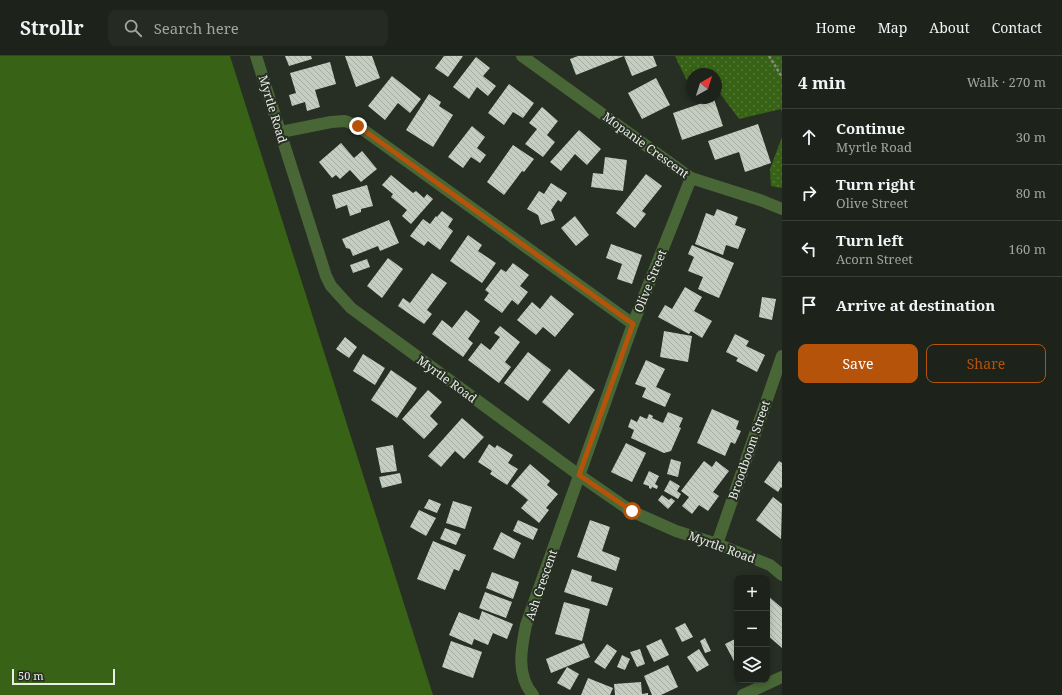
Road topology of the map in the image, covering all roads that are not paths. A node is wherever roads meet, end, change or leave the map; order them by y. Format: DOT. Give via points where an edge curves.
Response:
graph roads {
  1 [pos="256,56"];
  2 [pos="522,56"];
  3 [pos="281,132"];
  4 [pos="691,178"];
  5 [pos="782,209"];
  6 [pos="633,324"];
  7 [pos="782,356"];
  8 [pos="579,475"];
  9 [pos="717,544"];
  10 [pos="782,575"];
  11 [pos="782,677"];
  12 [pos="533,695"];
  13 [pos="743,695"];
  1 -- 3 [label="street, Myrtle Road"];
  2 -- 4 [label="street, Mopanie Crescent"];
  3 -- 6 [label="street" via="331,122 346,121 358,126"];
  3 -- 8 [label="street, Myrtle Road" via="331,286 351,308"];
  4 -- 5 [label="street, Mopanie Crescent"];
  4 -- 6 [label="street, Olive Street"];
  6 -- 8 [label="street, Olive Street"];
  7 -- 9 [label="street, Broodboom Street"];
  8 -- 9 [label="street, Myrtle Road" via="632,511 676,531"];
  8 -- 12 [label="street, Ash Crescent" via="526,625 521,649 522,674"];
  9 -- 10 [label="street, Myrtle Road" via="770,565"];
  11 -- 13 [label="street"];
}
